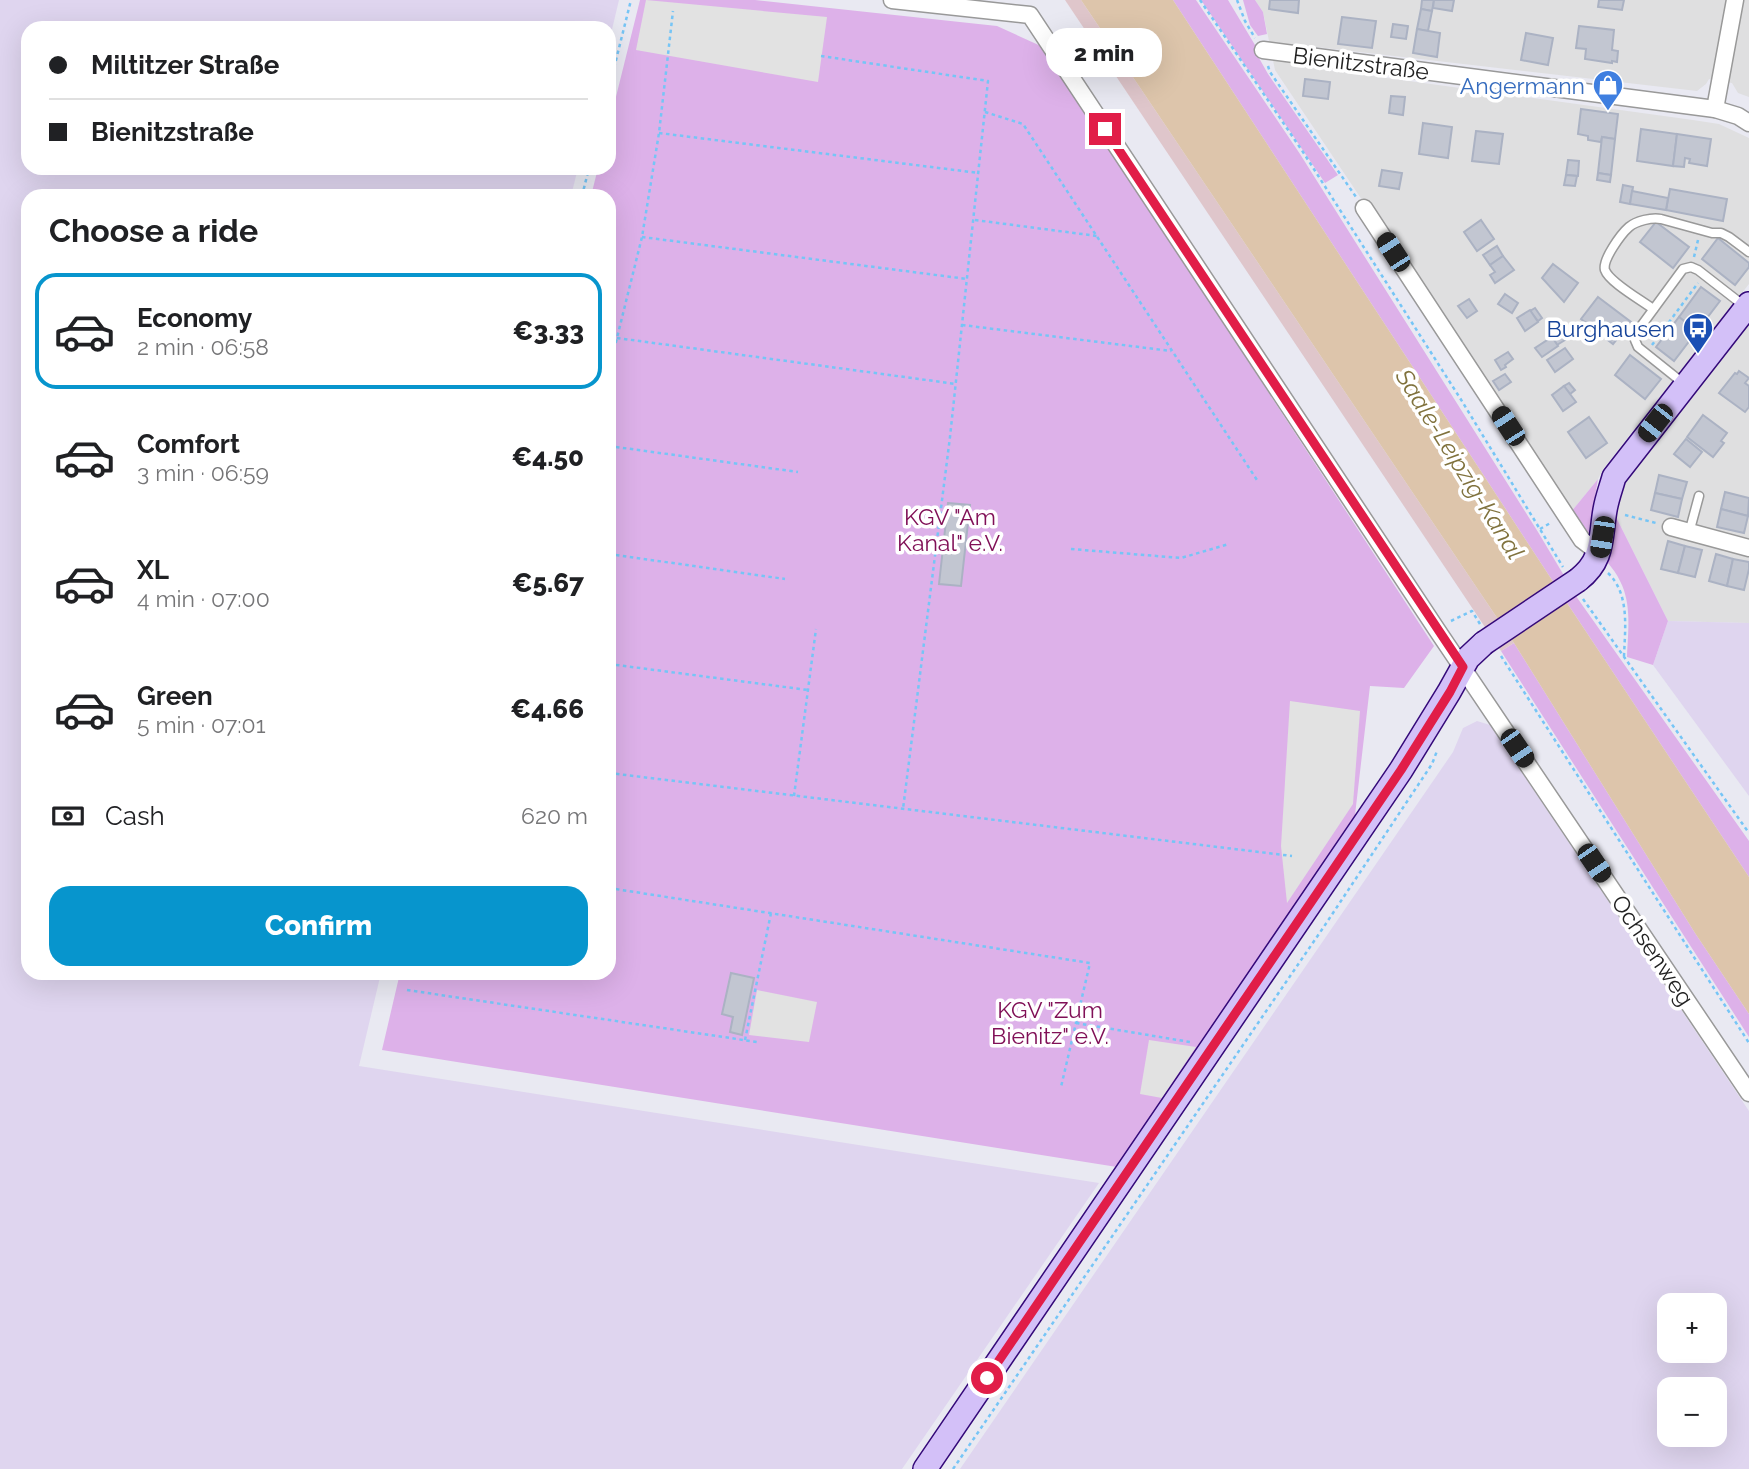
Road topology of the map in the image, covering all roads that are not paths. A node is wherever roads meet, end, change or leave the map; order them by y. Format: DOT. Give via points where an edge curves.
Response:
graph roads {
  1 [pos="892,0"];
  2 [pos="1735,0"];
  3 [pos="1263,50"];
  4 [pos="1714,110"];
  5 [pos="1749,122"];
  6 [pos="1364,208"];
  7 [pos="1749,252"];
  8 [pos="1748,305"];
  9 [pos="1653,309"];
  10 [pos="1685,385"];
  11 [pos="1699,496"];
  12 [pos="1671,527"];
  13 [pos="1689,533"];
  14 [pos="1749,548"];
  15 [pos="1597,557"];
  16 [pos="1463,667"];
  17 [pos="1749,1093"];
  18 [pos="925,1469"];
  1 -- 16 [label="street" via="1030,15"];
  2 -- 4 [label="street"];
  3 -- 4 [label="street, Bienitzstraße"];
  4 -- 5 [label="street, Bienitzstraße"];
  6 -- 15 [label="street"];
  7 -- 9 [label="lane" via="1721,233 1655,218 1629,226 1609,253 1606,272"];
  8 -- 9 [label="lane" via="1691,267 1683,269"];
  8 -- 10 [label="street"];
  9 -- 10 [label="lane" via="1635,340"];
  10 -- 15 [label="street" via="1614,477"];
  11 -- 13 [label="lane"];
  12 -- 13 [label="street"];
  13 -- 14 [label="street"];
  15 -- 16 [label="street, bridge" via="1576,584 1475,650"];
  16 -- 17 [label="street, Ochsenweg"];
  16 -- 18 [label="street" via="1401,770"];
}
